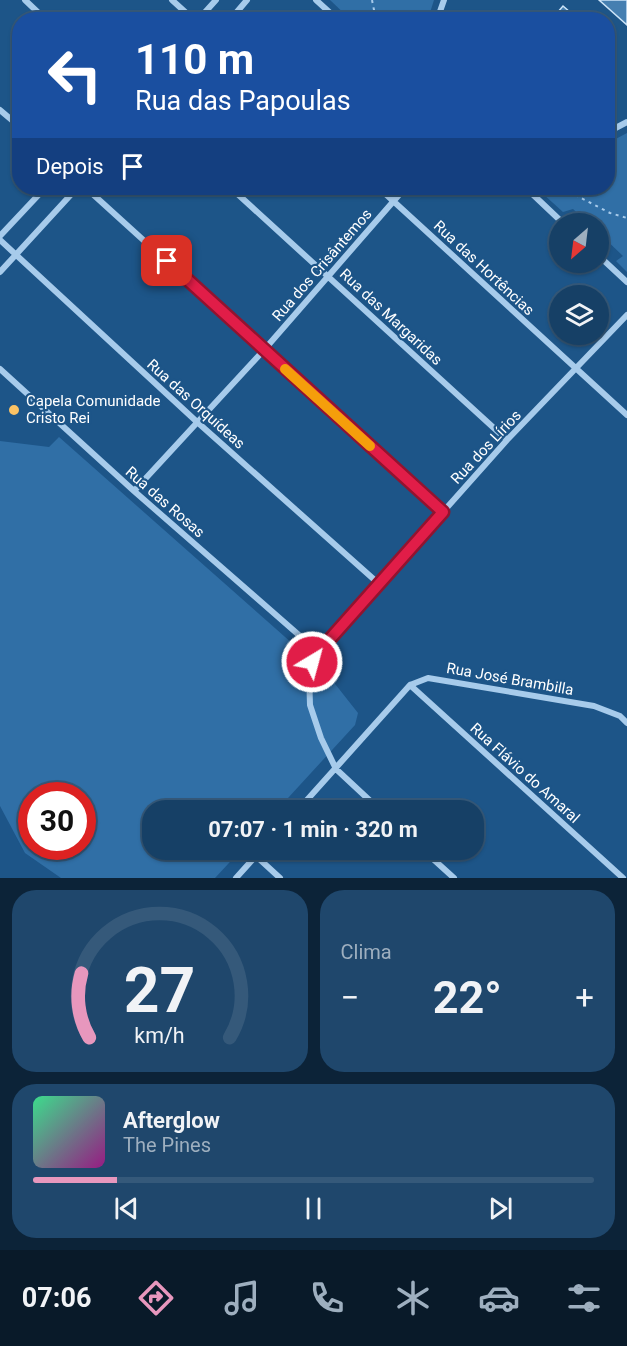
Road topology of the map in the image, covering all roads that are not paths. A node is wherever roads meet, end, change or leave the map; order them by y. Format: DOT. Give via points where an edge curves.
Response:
graph roads {
  1 [pos="25,0"];
  2 [pos="172,0"];
  3 [pos="216,0"];
  4 [pos="247,0"];
  5 [pos="316,0"];
  6 [pos="38,12"];
  7 [pos="186,12"];
  8 [pos="204,12"];
  9 [pos="237,12"];
  10 [pos="329,12"];
  11 [pos="0,110"];
  12 [pos="12,120"];
  13 [pos="39,195"];
  14 [pos="71,195"];
  15 [pos="94,195"];
  16 [pos="239,195"];
  17 [pos="387,195"];
  18 [pos="399,195"];
  19 [pos="533,195"];
  20 [pos="393,201"];
  21 [pos="552,213"];
  22 [pos="0,238"];
  23 [pos="16,255"];
  24 [pos="609,265"];
  25 [pos="0,272"];
  26 [pos="328,276"];
  27 [pos="627,282"];
  28 [pos="627,315"];
  29 [pos="264,350"];
  30 [pos="0,369"];
  31 [pos="576,369"];
  32 [pos="627,415"];
  33 [pos="196,421"];
  34 [pos="507,440"];
  35 [pos="134,491"];
  36 [pos="443,512"];
  37 [pos="378,583"];
  38 [pos="316,650"];
  39 [pos="410,685"];
  40 [pos="627,723"];
  41 [pos="336,769"];
  42 [pos="307,800"];
  43 [pos="369,800"];
  44 [pos="252,860"];
  45 [pos="260,860"];
  46 [pos="434,860"];
  47 [pos="236,878"];
  48 [pos="280,878"];
  49 [pos="454,878"];
  50 [pos="623,878"];
  1 -- 6 [label="street"];
  2 -- 7 [label="street"];
  3 -- 8 [label="street"];
  4 -- 9 [label="street"];
  5 -- 10 [label="street"];
  11 -- 12 [label="street"];
  13 -- 22 [label="street"];
  14 -- 23 [label="street"];
  15 -- 29 [label="street"];
  16 -- 26 [label="street, Rua das Margaridas"];
  17 -- 20 [label="street, Rua das Hortências"];
  18 -- 20 [label="street, Rua dos Crisântemos"];
  19 -- 21 [label="street"];
  20 -- 26 [label="street, Rua dos Crisântemos"];
  20 -- 31 [label="street, Rua das Hortências"];
  22 -- 23 [label="street, Rua das Orquídeas"];
  23 -- 25 [label="street"];
  23 -- 33 [label="street, Rua das Orquídeas"];
  24 -- 27 [label="street"];
  26 -- 29 [label="street, Rua dos Crisântemos"];
  26 -- 34 [label="street, Rua das Margaridas"];
  28 -- 31 [label="street, Rua dos Lírios"];
  29 -- 33 [label="street, Rua dos Crisântemos"];
  29 -- 36 [label="street"];
  30 -- 35 [label="street, Rua das Rosas"];
  31 -- 32 [label="street, Rua das Hortências"];
  31 -- 34 [label="street, Rua dos Lírios"];
  33 -- 35 [label="street, Rua dos Crisântemos"];
  33 -- 37 [label="street, Rua das Orquídeas"];
  34 -- 36 [label="street, Rua dos Lírios"];
  35 -- 38 [label="street, Rua das Rosas"];
  36 -- 37 [label="street, Rua dos Lírios"];
  37 -- 38 [label="street, Rua dos Lírios" via="322,648"];
  38 -- 41 [label="street" via="309,674 310,705"];
  39 -- 40 [label="street, Rua José Brambilla" via="428,678 594,706 620,716"];
  39 -- 41 [label="street"];
  39 -- 50 [label="street, Rua Flávio do Amaral"];
  41 -- 42 [label="street"];
  41 -- 43 [label="street"];
  44 -- 47 [label="street"];
  45 -- 48 [label="street"];
  46 -- 49 [label="street"];
}
